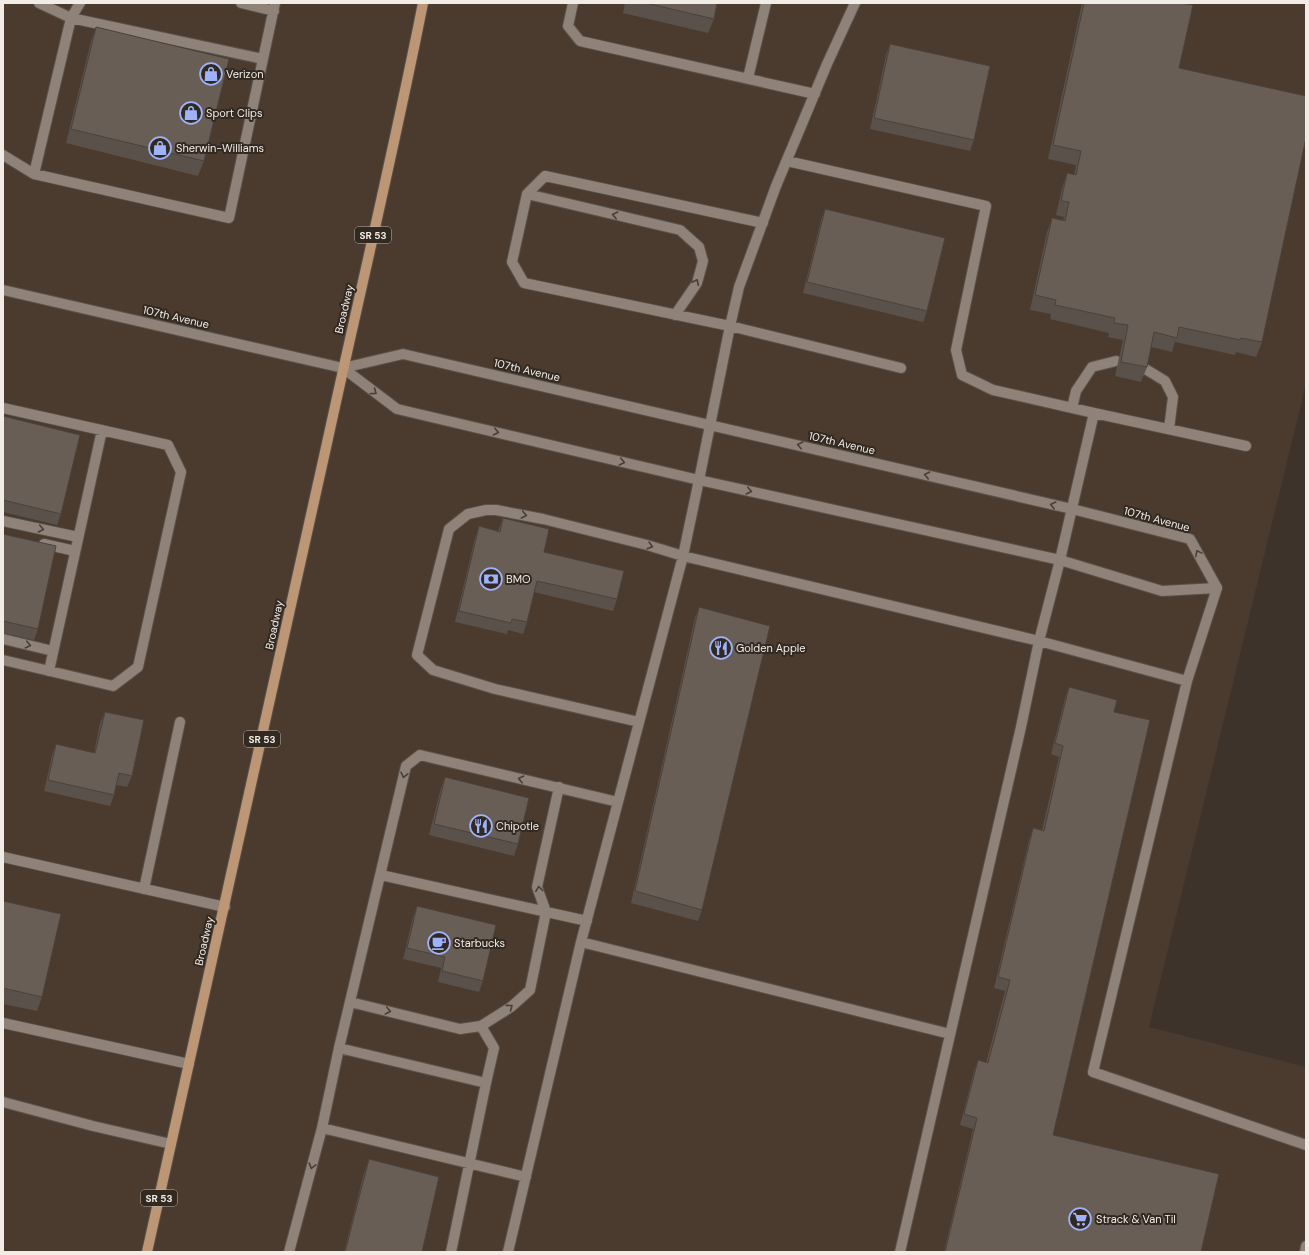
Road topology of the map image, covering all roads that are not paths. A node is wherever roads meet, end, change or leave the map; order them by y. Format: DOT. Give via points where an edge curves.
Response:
graph roads {
  1 [pos="39,3"];
  2 [pos="80,3"];
  3 [pos="241,3"];
  4 [pos="423,3"];
  5 [pos="573,3"];
  6 [pos="766,3"];
  7 [pos="855,3"];
  8 [pos="275,7"];
  9 [pos="71,18"];
  10 [pos="263,59"];
  11 [pos="748,78"];
  12 [pos="815,94"];
  13 [pos="3,155"];
  14 [pos="787,161"];
  15 [pos="34,174"];
  16 [pos="526,194"];
  17 [pos="763,223"];
  18 [pos="3,290"];
  19 [pos="675,314"];
  20 [pos="730,326"];
  21 [pos="1116,361"];
  22 [pos="1142,367"];
  23 [pos="343,368"];
  24 [pos="901,368"];
  25 [pos="3,408"];
  26 [pos="1072,408"];
  27 [pos="1094,413"];
  28 [pos="710,424"];
  29 [pos="1169,429"];
  30 [pos="102,430"];
  31 [pos="1246,446"];
  32 [pos="699,480"];
  33 [pos="1072,509"];
  34 [pos="3,521"];
  35 [pos="78,537"];
  36 [pos="32,541"];
  37 [pos="75,551"];
  38 [pos="683,556"];
  39 [pos="1060,560"];
  40 [pos="1217,588"];
  41 [pos="3,640"];
  42 [pos="1039,642"];
  43 [pos="53,651"];
  44 [pos="3,660"];
  45 [pos="49,671"];
  46 [pos="1187,681"];
  47 [pos="180,722"];
  48 [pos="639,722"];
  49 [pos="558,787"];
  50 [pos="618,802"];
  51 [pos="3,857"];
  52 [pos="381,875"];
  53 [pos="144,888"];
  54 [pos="225,907"];
  55 [pos="546,912"];
  56 [pos="587,921"];
  57 [pos="581,942"];
  58 [pos="350,1002"];
  59 [pos="3,1023"];
  60 [pos="481,1026"];
  61 [pos="950,1034"];
  62 [pos="339,1048"];
  63 [pos="188,1064"];
  64 [pos="486,1083"];
  65 [pos="3,1102"];
  66 [pos="322,1128"];
  67 [pos="171,1144"];
  68 [pos="1306,1145"];
  69 [pos="470,1164"];
  70 [pos="526,1177"];
  71 [pos="1306,1246"];
  72 [pos="147,1252"];
  73 [pos="289,1252"];
  74 [pos="451,1252"];
  75 [pos="508,1252"];
  76 [pos="900,1252"];
  77 [pos="1305,1252"];
  1 -- 9 [label="street"];
  2 -- 9 [label="street"];
  3 -- 8 [label="street"];
  4 -- 23 [label="main road, Broadway / SR 53" via="404,102"];
  5 -- 11 [label="street" via="568,26 580,41"];
  6 -- 11 [label="street"];
  7 -- 12 [label="street"];
  8 -- 10 [label="street"];
  9 -- 10 [label="street"];
  9 -- 15 [label="street"];
  10 -- 15 [label="street" via="229,218"];
  11 -- 12 [label="street"];
  12 -- 14 [label="street"];
  13 -- 15 [label="street"];
  14 -- 17 [label="street"];
  14 -- 26 [label="street" via="986,206 956,350 962,375 993,390"];
  16 -- 17 [label="street" via="545,176"];
  16 -- 19 [label="street" via="512,262 524,283"];
  19 -- 16 [label="street, one-way" via="697,283 703,261 700,247 680,230"];
  17 -- 20 [label="street" via="739,287"];
  18 -- 23 [label="street, 107th Avenue"];
  19 -- 20 [label="street"];
  20 -- 24 [label="street"];
  20 -- 28 [label="street"];
  21 -- 26 [label="street" via="1092,367 1076,391"];
  22 -- 29 [label="street" via="1165,381 1173,397"];
  23 -- 28 [label="street, 107th Avenue" via="403,354"];
  23 -- 32 [label="street, 107th Avenue, one-way" via="397,409"];
  23 -- 54 [label="main road, Broadway / SR 53"];
  25 -- 30 [label="street"];
  26 -- 27 [label="street"];
  27 -- 29 [label="street"];
  27 -- 33 [label="street"];
  28 -- 32 [label="street"];
  33 -- 28 [label="street, 107th Avenue, one-way"];
  29 -- 31 [label="street"];
  30 -- 35 [label="street"];
  30 -- 45 [label="street" via="168,445 181,472 138,667 113,686"];
  32 -- 38 [label="street"];
  32 -- 39 [label="street, 107th Avenue, one-way"];
  33 -- 39 [label="street"];
  40 -- 33 [label="street, 107th Avenue, one-way" via="1190,538"];
  34 -- 35 [label="street, one-way"];
  35 -- 37 [label="street"];
  36 -- 37 [label="street"];
  37 -- 43 [label="street"];
  38 -- 42 [label="street"];
  38 -- 48 [label="street"];
  48 -- 38 [label="street, one-way" via="495,689 433,670 417,655 448,529 468,514 496,510 544,519"];
  39 -- 40 [label="street, 107th Avenue" via="1162,591"];
  39 -- 42 [label="street"];
  40 -- 46 [label="street"];
  41 -- 43 [label="street, one-way"];
  42 -- 46 [label="street"];
  42 -- 61 [label="street"];
  43 -- 45 [label="street"];
  44 -- 45 [label="street"];
  46 -- 68 [label="street" via="1093,1072"];
  47 -- 53 [label="street"];
  48 -- 50 [label="street"];
  49 -- 50 [label="street"];
  49 -- 52 [label="street, one-way" via="420,755 406,766"];
  55 -- 49 [label="street, one-way" via="537,887"];
  50 -- 56 [label="street"];
  51 -- 53 [label="street"];
  52 -- 55 [label="street"];
  52 -- 58 [label="street"];
  53 -- 54 [label="street"];
  54 -- 63 [label="main road, Broadway / SR 53"];
  55 -- 56 [label="street"];
  60 -- 55 [label="street, one-way" via="511,1007 530,990"];
  56 -- 57 [label="street"];
  57 -- 61 [label="street"];
  57 -- 70 [label="street"];
  58 -- 60 [label="street, one-way" via="460,1028"];
  58 -- 62 [label="street"];
  59 -- 63 [label="street"];
  60 -- 64 [label="street" via="494,1048"];
  61 -- 76 [label="street"];
  62 -- 64 [label="street"];
  62 -- 66 [label="street"];
  63 -- 67 [label="main road, Broadway / SR 53"];
  64 -- 69 [label="street"];
  65 -- 67 [label="street"];
  66 -- 69 [label="street"];
  66 -- 73 [label="street, one-way"];
  67 -- 72 [label="main road, Broadway / SR 53"];
  69 -- 70 [label="street"];
  69 -- 74 [label="street"];
  70 -- 75 [label="street"];
  71 -- 77 [label="street"];
}
